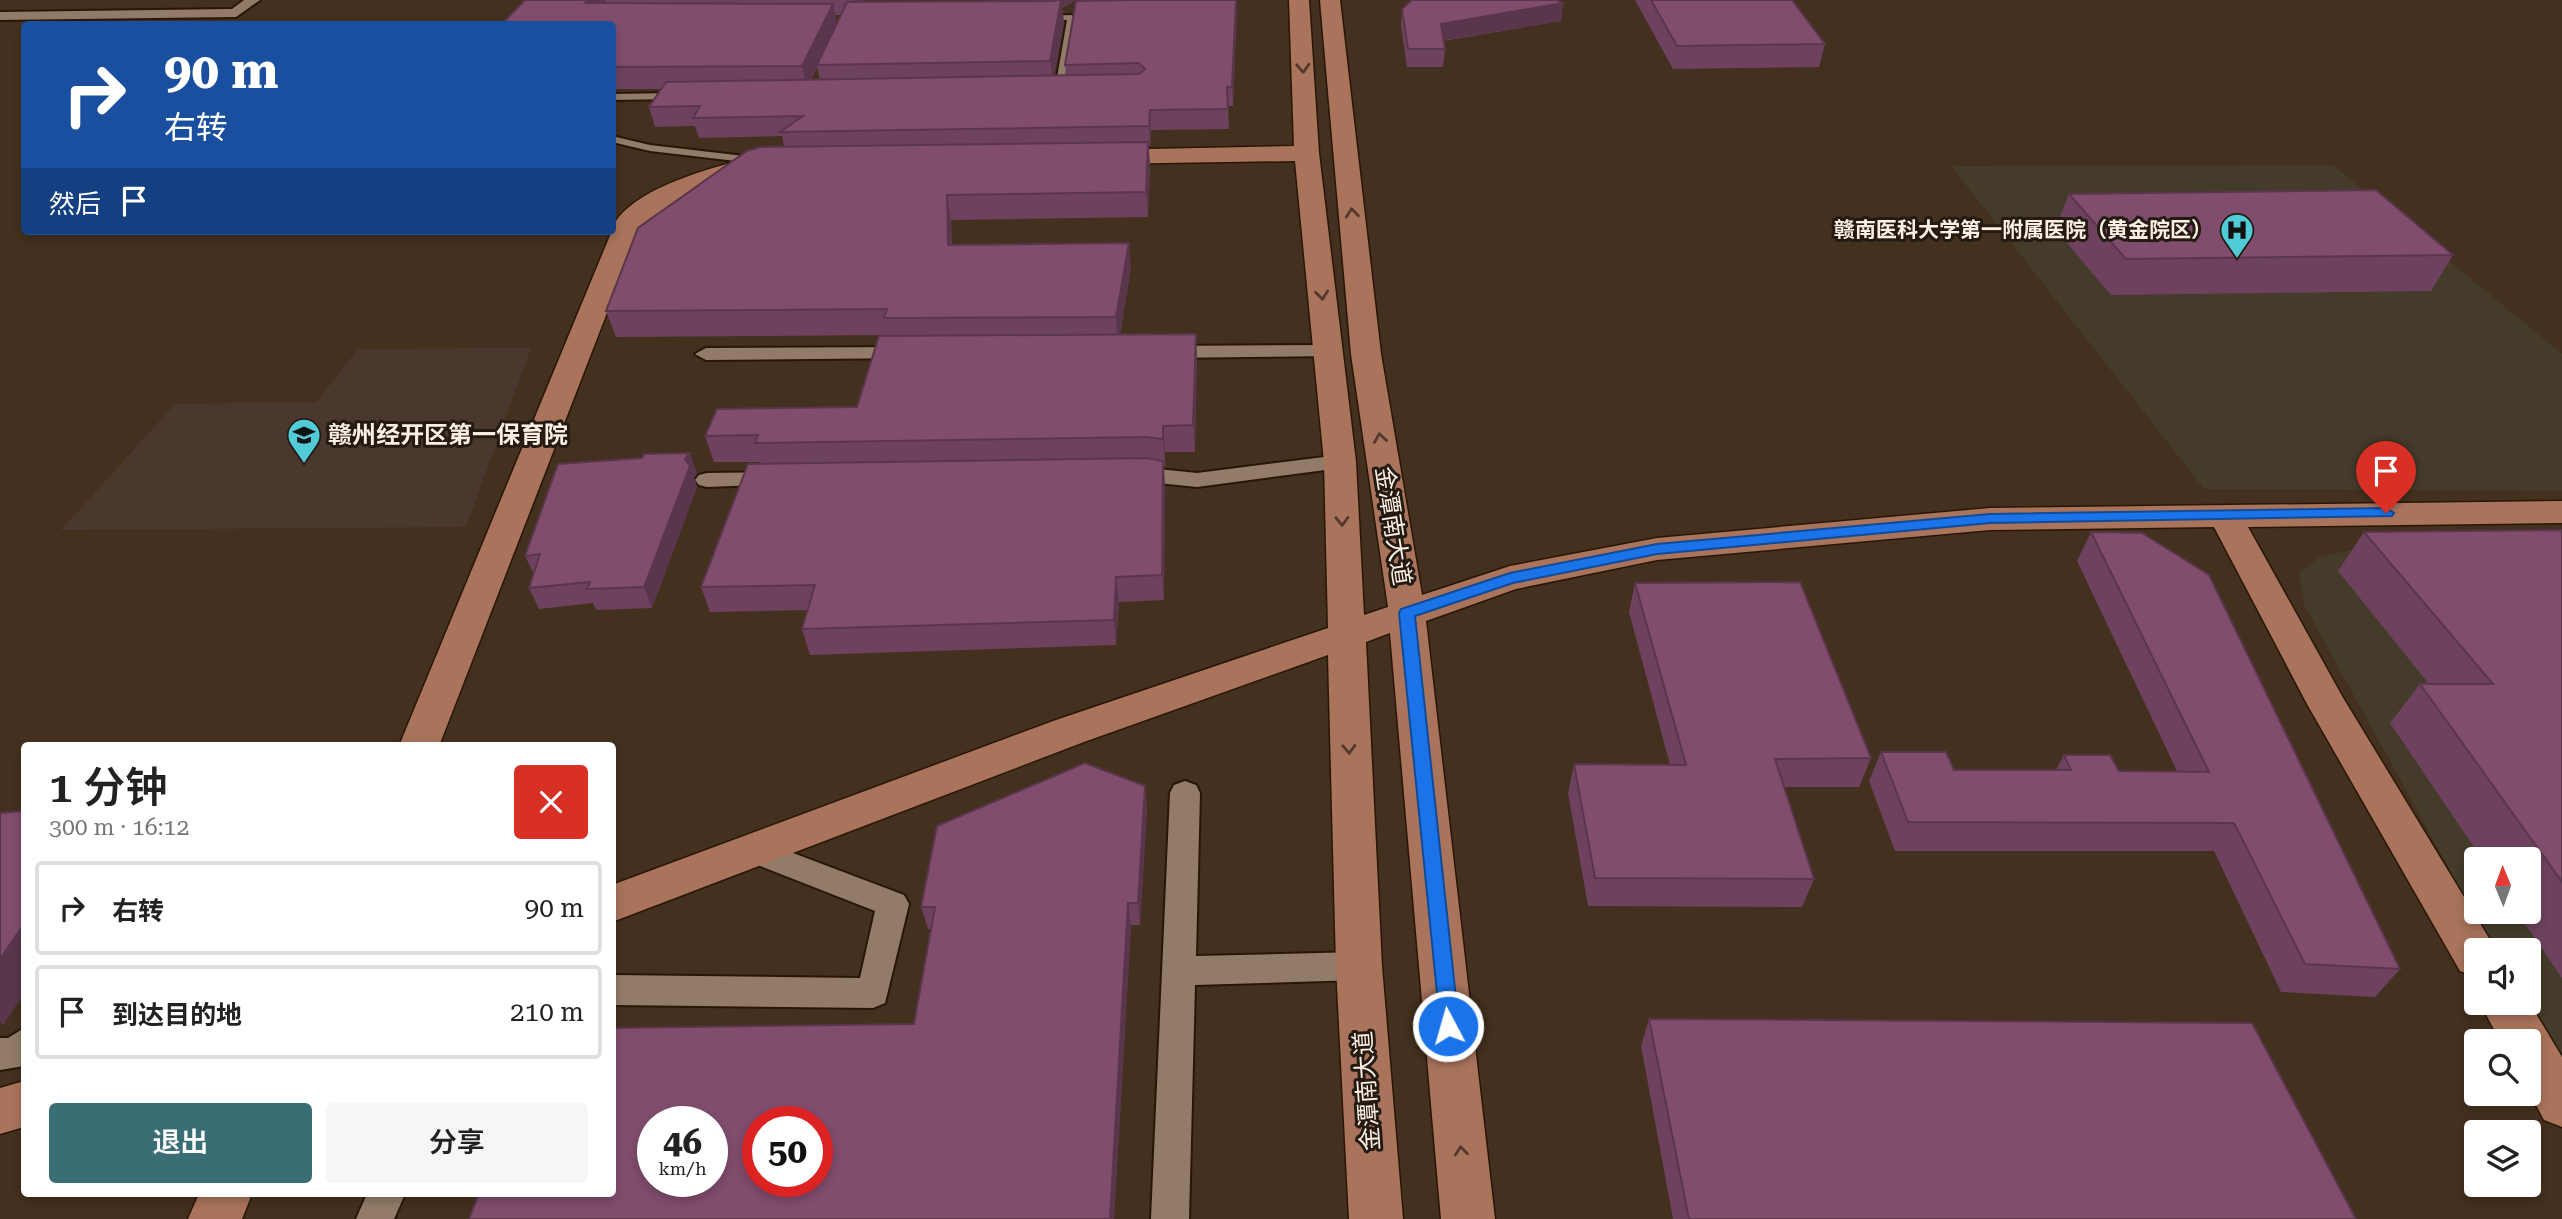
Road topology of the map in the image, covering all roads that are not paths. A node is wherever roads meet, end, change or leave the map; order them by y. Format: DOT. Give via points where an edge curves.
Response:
graph roads {
  1 [pos="253,0"];
  2 [pos="1299,0"];
  3 [pos="1330,0"];
  4 [pos="0,16"];
  5 [pos="1043,18"];
  6 [pos="1045,89"];
  7 [pos="1059,89"];
  8 [pos="1072,89"];
  9 [pos="679,96"];
  10 [pos="616,97"];
  11 [pos="616,140"];
  12 [pos="1307,153"];
  13 [pos="1070,157"];
  14 [pos="779,162"];
  15 [pos="1328,351"];
  16 [pos="1148,352"];
  17 [pos="927,353"];
  18 [pos="706,354"];
  19 [pos="1340,461"];
  20 [pos="1107,473"];
  21 [pos="803,478"];
  22 [pos="707,480"];
  23 [pos="2562,512"];
  24 [pos="2224,514"];
  25 [pos="1407,613"];
  26 [pos="1344,634"];
  27 [pos="421,742"];
  28 [pos="1185,793"];
  29 [pos="757,851"];
  30 [pos="616,903"];
  31 [pos="2465,938"];
  32 [pos="1359,966"];
  33 [pos="1181,971"];
  34 [pos="616,990"];
  35 [pos="21,1049"];
  36 [pos="0,1054"];
  37 [pos="2541,1066"];
  38 [pos="2562,1104"];
  39 [pos="21,1105"];
  40 [pos="0,1111"];
  41 [pos="225,1197"];
  42 [pos="385,1197"];
  43 [pos="215,1219"];
  44 [pos="375,1219"];
  45 [pos="1170,1219"];
  46 [pos="1376,1219"];
  47 [pos="1468,1219"];
  1 -- 4 [label="street" via="236,13"];
  2 -- 12 [label="main road, 金潭南大道, one-way"];
  25 -- 3 [label="main road, 金潭南大道, one-way" via="1366,354"];
  5 -- 7 [label="lane" via="1071,17"];
  6 -- 7 [label="lane"];
  7 -- 8 [label="lane"];
  9 -- 10 [label="lane"];
  11 -- 14 [label="lane"];
  12 -- 13 [label="main road"];
  12 -- 15 [label="main road, 金潭南大道, one-way"];
  14 -- 27 [label="street" via="703,178 653,201 629,221"];
  15 -- 16 [label="street"];
  15 -- 19 [label="main road, 金潭南大道"];
  17 -- 18 [label="street"];
  19 -- 20 [label="street" via="1197,480 1148,472"];
  19 -- 26 [label="main road, 金潭南大道, one-way"];
  21 -- 22 [label="street"];
  23 -- 24 [label="main road"];
  24 -- 25 [label="main road" via="1990,519 1657,549 1510,578"];
  24 -- 31 [label="main road" via="2327,705"];
  25 -- 26 [label="main road"];
  47 -- 25 [label="main road, 金潭南大道, one-way"];
  26 -- 29 [label="main road" via="1070,731"];
  26 -- 32 [label="main road, 金潭南大道, one-way"];
  28 -- 33 [label="street"];
  29 -- 30 [label="main road"];
  29 -- 34 [label="street" via="893,904 873,993"];
  32 -- 33 [label="street"];
  32 -- 46 [label="main road, 金潭南大道"];
  33 -- 45 [label="street"];
  35 -- 36 [label="street" via="18,1054"];
  37 -- 38 [label="main road"];
  39 -- 40 [label="main road"];
  41 -- 43 [label="main road"];
  42 -- 44 [label="street"];
}
